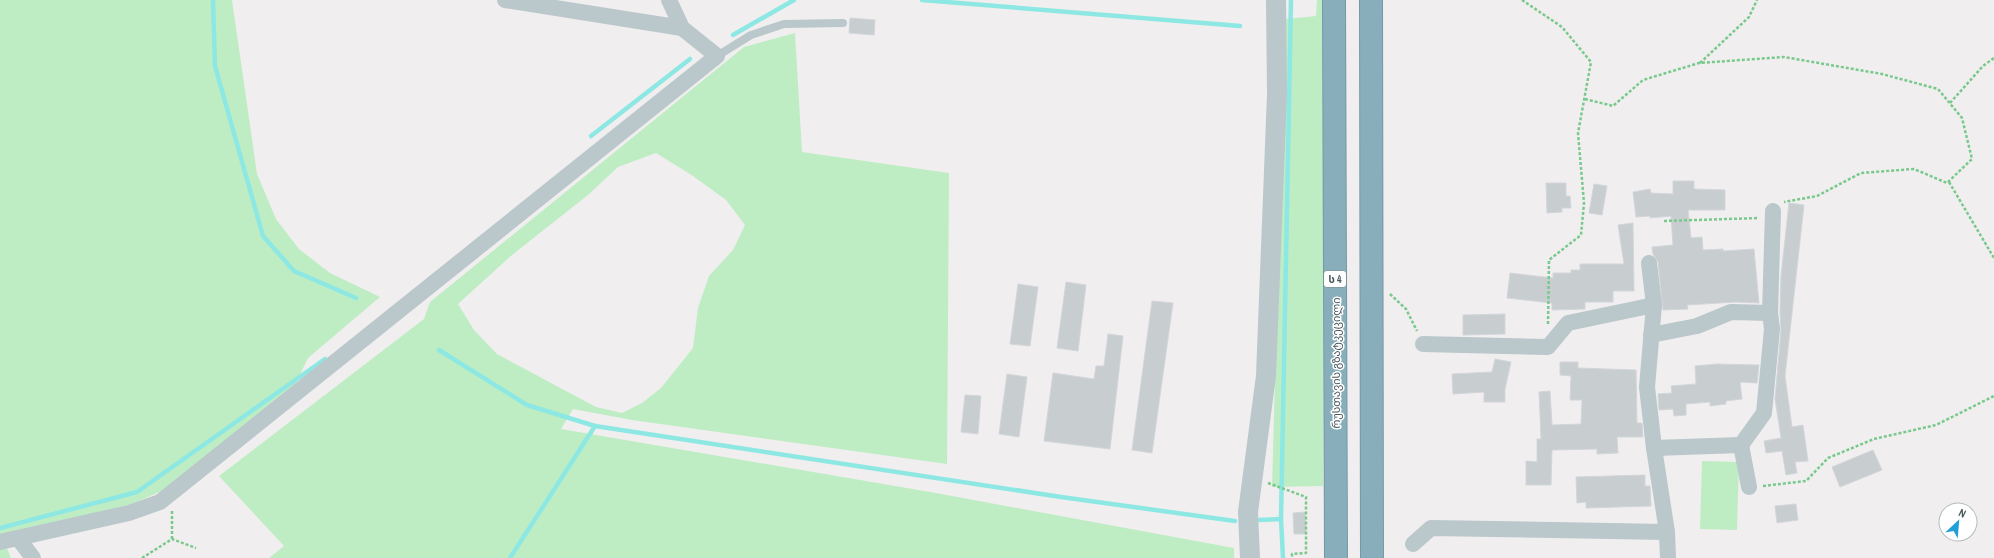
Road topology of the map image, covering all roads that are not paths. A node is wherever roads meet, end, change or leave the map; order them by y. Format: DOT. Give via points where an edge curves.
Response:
graph roads {
  1 [pos="505,0"];
  2 [pos="669,0"];
  3 [pos="1276,0"];
  4 [pos="1334,0"];
  5 [pos="1371,0"];
  6 [pos="1386,0"];
  7 [pos="843,23"];
  8 [pos="1372,23"];
  9 [pos="682,28"];
  10 [pos="717,56"];
  11 [pos="1773,211"];
  12 [pos="1649,263"];
  13 [pos="1654,305"];
  14 [pos="1770,313"];
  15 [pos="1651,335"];
  16 [pos="1423,344"];
  17 [pos="1741,446"];
  18 [pos="1654,448"];
  19 [pos="1749,487"];
  20 [pos="1667,532"];
  21 [pos="18,538"];
  22 [pos="0,542"];
  23 [pos="1412,544"];
  24 [pos="33,558"];
  25 [pos="1250,558"];
  26 [pos="1336,558"];
  27 [pos="1372,558"];
  28 [pos="1668,558"];
  1 -- 9 [label="street"];
  2 -- 9 [label="street"];
  3 -- 25 [label="street" via="1277,94 1266,376 1248,512"];
  4 -- 26 [label="highway, რუსთავის გზატკეცილი / ს 4"];
  5 -- 8 [label="highway"];
  6 -- 8 [label="highway"];
  7 -- 10 [label="lane" via="784,24 751,35"];
  8 -- 27 [label="highway"];
  9 -- 10 [label="street"];
  10 -- 21 [label="street" via="160,502 129,513"];
  11 -- 14 [label="street"];
  12 -- 13 [label="street"];
  13 -- 15 [label="street"];
  13 -- 16 [label="street" via="1568,323 1548,346"];
  14 -- 15 [label="street" via="1731,312 1697,326"];
  14 -- 17 [label="street" via="1772,329 1764,413"];
  15 -- 18 [label="street" via="1647,387"];
  17 -- 18 [label="street"];
  17 -- 19 [label="street"];
  18 -- 20 [label="street"];
  20 -- 23 [label="street" via="1431,528"];
  20 -- 28 [label="street"];
  21 -- 22 [label="street"];
  21 -- 24 [label="street"];
}
